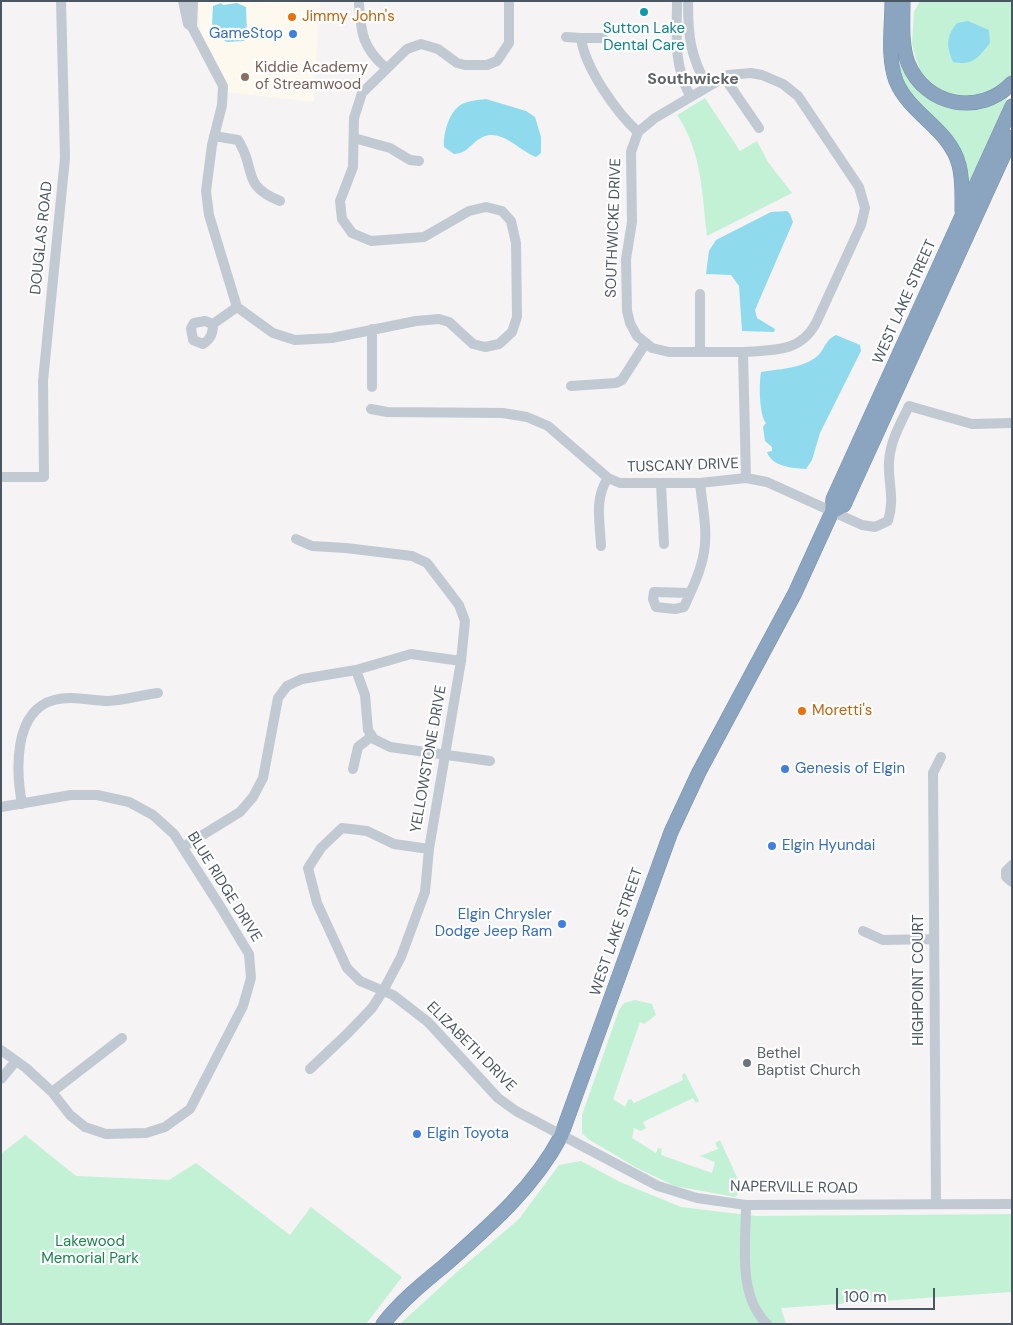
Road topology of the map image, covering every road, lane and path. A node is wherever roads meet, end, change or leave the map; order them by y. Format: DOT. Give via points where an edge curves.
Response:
graph roads {
  1 [pos="61,1"];
  2 [pos="183,1"];
  3 [pos="193,1"];
  4 [pos="509,1"];
  5 [pos="677,1"];
  6 [pos="688,1"];
  7 [pos="892,1"];
  8 [pos="903,1"];
  9 [pos="915,1"];
  10 [pos="359,4"];
  11 [pos="903,21"];
  12 [pos="192,27"];
  13 [pos="683,32"];
  14 [pos="566,37"];
  15 [pos="581,38"];
  16 [pos="603,38"];
  17 [pos="386,68"];
  18 [pos="724,77"];
  19 [pos="1012,84"];
  20 [pos="707,86"];
  21 [pos="690,96"];
  22 [pos="1012,106"];
  23 [pos="759,128"];
  24 [pos="638,132"];
  25 [pos="214,136"];
  26 [pos="1012,137"];
  27 [pos="354,138"];
  28 [pos="1012,158"];
  29 [pos="419,161"];
  30 [pos="992,183"];
  31 [pos="280,200"];
  32 [pos="963,214"];
  33 [pos="700,294"];
  34 [pos="237,306"];
  35 [pos="213,324"];
  36 [pos="372,329"];
  37 [pos="645,344"];
  38 [pos="700,352"];
  39 [pos="743,352"];
  40 [pos="571,386"];
  41 [pos="372,387"];
  42 [pos="371,409"];
  43 [pos="1012,423"];
  44 [pos="1,476"];
  45 [pos="608,478"];
  46 [pos="746,478"];
  47 [pos="700,482"];
  48 [pos="661,484"];
  49 [pos="832,512"];
  50 [pos="296,539"];
  51 [pos="664,544"];
  52 [pos="601,546"];
  53 [pos="690,592"];
  54 [pos="461,661"];
  55 [pos="356,670"];
  56 [pos="158,693"];
  57 [pos="372,736"];
  58 [pos="446,755"];
  59 [pos="941,757"];
  60 [pos="490,762"];
  61 [pos="353,769"];
  62 [pos="22,804"];
  63 [pos="1,807"];
  64 [pos="183,847"];
  65 [pos="430,849"];
  66 [pos="1012,865"];
  67 [pos="1012,882"];
  68 [pos="864,931"];
  69 [pos="934,939"];
  70 [pos="383,991"];
  71 [pos="122,1038"];
  72 [pos="1,1050"];
  73 [pos="16,1061"];
  74 [pos="310,1069"];
  75 [pos="1,1078"];
  76 [pos="52,1092"];
  77 [pos="561,1136"];
  78 [pos="936,1204"];
  79 [pos="1012,1204"];
  80 [pos="746,1205"];
  81 [pos="384,1324"];
  82 [pos="768,1324"];
  1 -- 44 [label="street, DOUGLAS ROAD" via="65,158 43,381 44,477"];
  2 -- 12 [label="street" via="188,24"];
  3 -- 12 [label="street"];
  4 -- 17 [label="street" via="509,43 497,61 487,65 457,63 438,49 421,44 407,49"];
  5 -- 13 [label="street"];
  6 -- 13 [label="street"];
  7 -- 32 [label="highway" via="892,60 897,82 906,100 938,129 955,154 962,180"];
  8 -- 11 [label="highway"];
  9 -- 11 [label="highway"];
  10 -- 17 [label="street" via="361,31 366,45 372,56"];
  11 -- 19 [label="highway" via="909,63 918,80 938,97 952,102 977,103 995,97"];
  12 -- 25 [label="street" via="223,86 222,106"];
  13 -- 20 [label="street"];
  13 -- 21 [label="street" via="677,59 680,76"];
  14 -- 15 [label="street"];
  15 -- 16 [label="street"];
  15 -- 24 [label="street" via="586,58 599,82"];
  17 -- 27 [label="street" via="362,93 354,118"];
  18 -- 20 [label="street"];
  18 -- 23 [label="street"];
  18 -- 39 [label="street" via="744,73 762,75 791,90 859,187 865,208 861,225 807,338 788,349"];
  20 -- 21 [label="street"];
  21 -- 24 [label="street"];
  22 -- 32 [label="highway, WEST LAKE STREET"];
  24 -- 37 [label="street, SOUTHWICKE DRIVE" via="631,152 632,222 626,261 627,311 633,329"];
  25 -- 31 [label="street" via="238,140 256,186 263,194"];
  25 -- 34 [label="street" via="206,191 209,215"];
  26 -- 30 [label="highway, WEST LAKE STREET"];
  27 -- 29 [label="street" via="390,148 410,160"];
  27 -- 36 [label="street" via="353,167 340,201 342,219 352,233 371,241 424,237 469,211 486,207 502,211 512,221 516,243 517,317 512,332 499,344 485,347 473,344 448,322 439,319"];
  28 -- 30 [label="highway"];
  30 -- 49 [label="highway, WEST LAKE STREET" via="844,505"];
  32 -- 49 [label="highway, WEST LAKE STREET" via="833,499"];
  33 -- 38 [label="street"];
  34 -- 35 [label="street"];
  34 -- 36 [label="street" via="273,333 295,340 313,341"];
  36 -- 41 [label="street"];
  37 -- 38 [label="street" via="659,351"];
  37 -- 40 [label="street" via="622,380"];
  38 -- 39 [label="street"];
  39 -- 46 [label="street"];
  42 -- 45 [label="street, TUSCANY DRIVE" via="387,412 513,413 527,417 548,426"];
  43 -- 49 [label="street, TUSCANY DRIVE" via="972,424 908,406 893,439 889,463 893,506 888,521 875,527 862,525"];
  45 -- 48 [label="street, TUSCANY DRIVE" via="632,485"];
  45 -- 52 [label="street" via="600,489"];
  46 -- 47 [label="street, TUSCANY DRIVE"];
  46 -- 49 [label="street, TUSCANY DRIVE" via="768,482"];
  47 -- 48 [label="street, TUSCANY DRIVE"];
  47 -- 53 [label="street" via="705,550"];
  48 -- 51 [label="street"];
  49 -- 77 [label="highway, WEST LAKE STREET" via="791,601 699,772 671,832"];
  50 -- 54 [label="street, YELLOWSTONE DRIVE" via="312,546 412,556 427,563 459,606 465,621"];
  54 -- 55 [label="street" via="411,654"];
  54 -- 58 [label="street, YELLOWSTONE DRIVE"];
  55 -- 57 [label="street" via="365,695 368,730"];
  55 -- 64 [label="street" via="302,679 287,686 278,698 263,778 253,797 240,812"];
  56 -- 62 [label="street" via="109,700 66,698 42,705 34,711 24,730 17,779"];
  57 -- 58 [label="street" via="390,747"];
  57 -- 61 [label="street" via="358,747"];
  58 -- 60 [label="street"];
  58 -- 65 [label="street, YELLOWSTONE DRIVE"];
  59 -- 69 [label="street, HIGHPOINT COURT" via="932,773"];
  62 -- 63 [label="street, BLUE RIDGE DRIVE"];
  62 -- 64 [label="street, BLUE RIDGE DRIVE" via="71,795 112,797 153,815 168,827"];
  64 -- 76 [label="street, BLUE RIDGE DRIVE" via="249,954 251,978 244,1006 220,1056 190,1109 165,1126 146,1133 106,1134 94,1131 70,1115"];
  65 -- 70 [label="street, YELLOWSTONE DRIVE" via="425,892 401,957"];
  65 -- 70 [label="street, ELIZABETH DRIVE" via="394,844 367,831 342,828 321,848 308,868 317,903 347,968 360,981"];
  66 -- 67 [label="street" via="1006,871 1006,877"];
  68 -- 69 [label="street" via="883,940"];
  69 -- 78 [label="street, HIGHPOINT COURT"];
  70 -- 74 [label="street, YELLOWSTONE DRIVE" via="372,1008"];
  70 -- 77 [label="street, ELIZABETH DRIVE" via="428,1022 498,1098"];
  71 -- 76 [label="street"];
  72 -- 73 [label="street, BLUE RIDGE DRIVE"];
  73 -- 75 [label="street"];
  73 -- 76 [label="street, BLUE RIDGE DRIVE"];
  77 -- 80 [label="street, NAPERVILLE ROAD" via="658,1186 697,1198"];
  77 -- 81 [label="highway, WEST LAKE STREET" via="532,1181 515,1200 421,1285"];
  78 -- 79 [label="street, NAPERVILLE ROAD"];
  78 -- 80 [label="street, NAPERVILLE ROAD"];
  80 -- 82 [label="street" via="748,1292 759,1316"];
}
